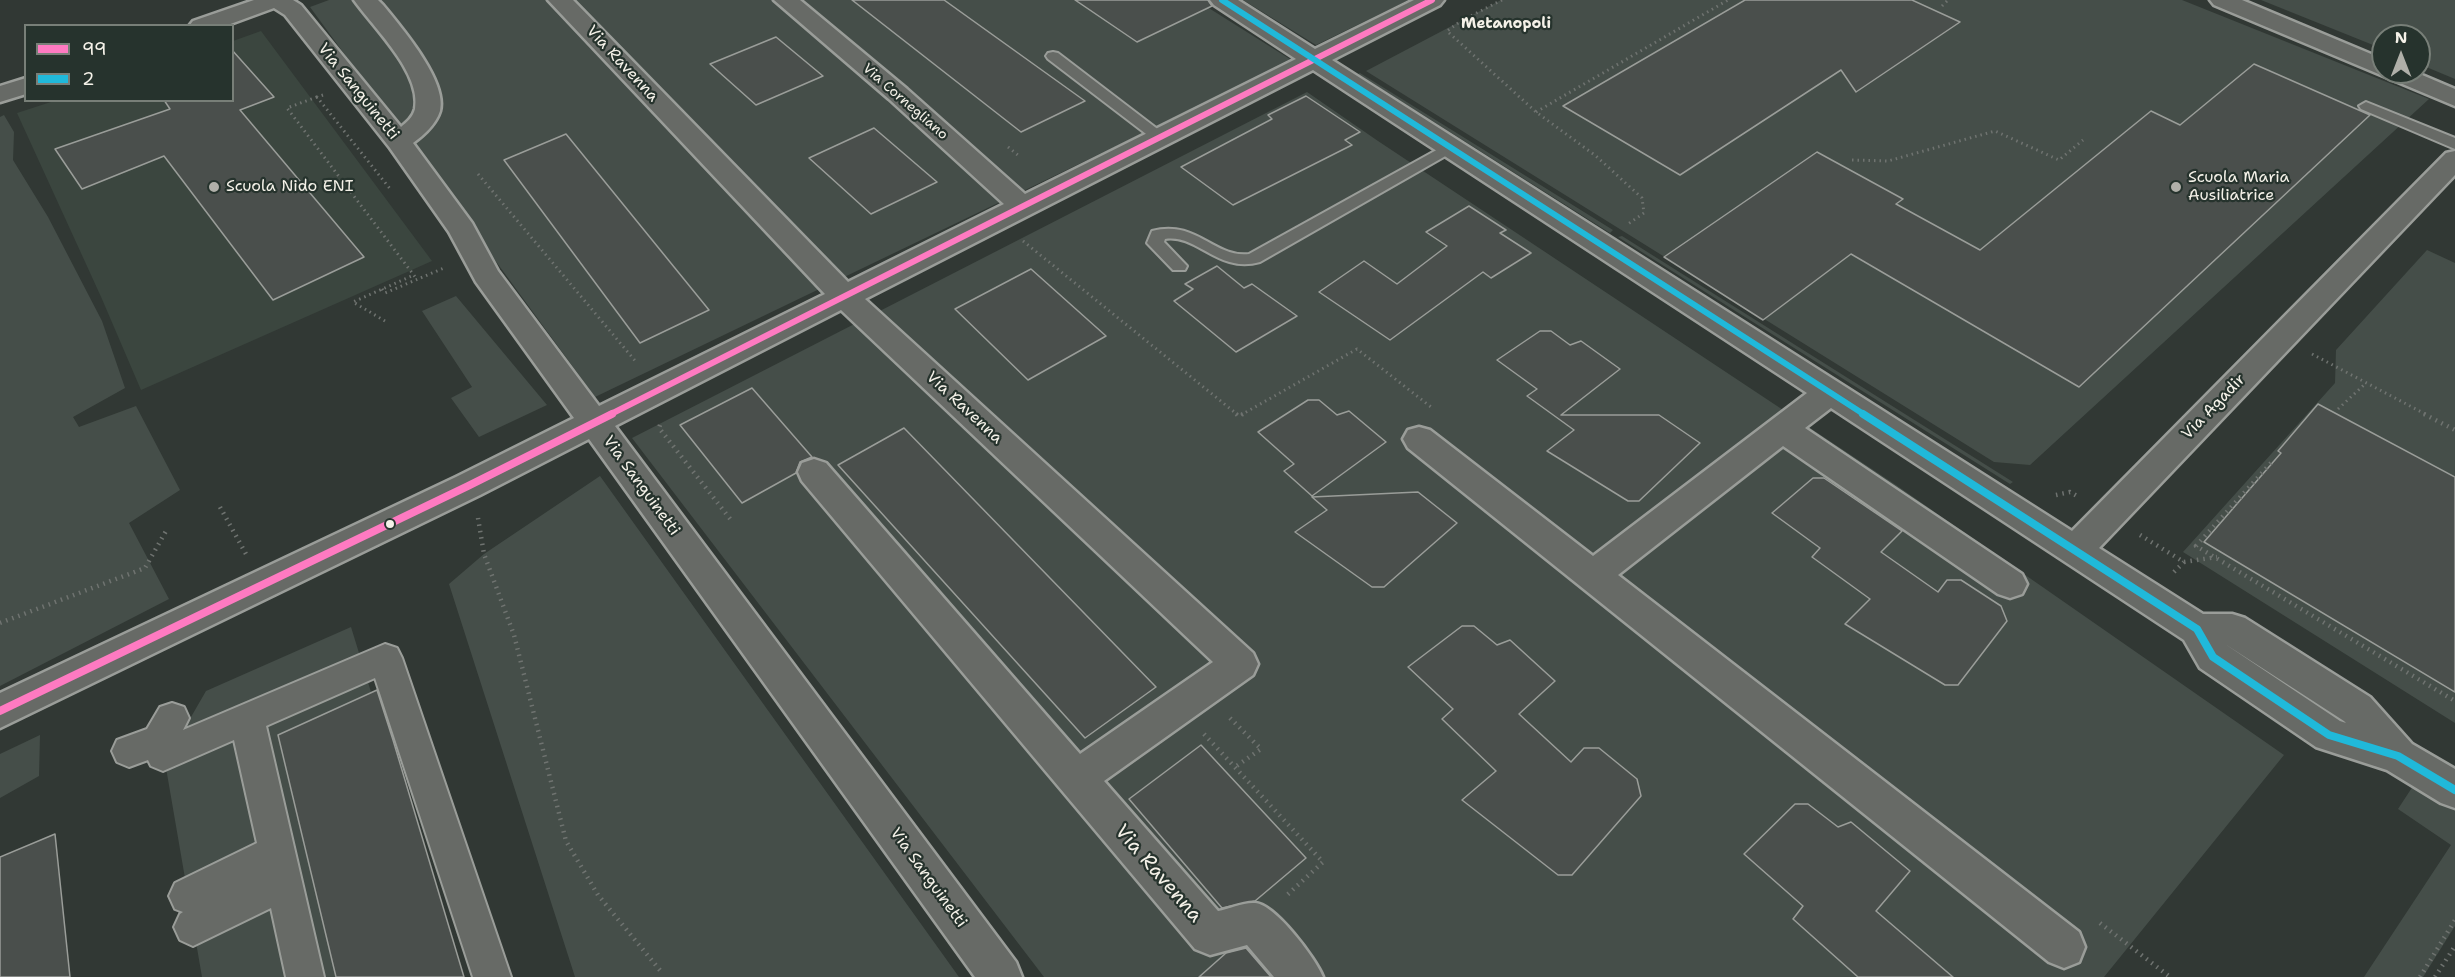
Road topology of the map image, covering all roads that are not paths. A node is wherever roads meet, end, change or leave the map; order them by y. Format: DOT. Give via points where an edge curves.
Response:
graph roads {
  1 [pos="277,0"];
  2 [pos="366,0"];
  3 [pos="560,0"];
  4 [pos="826,0"];
  5 [pos="1222,0"];
  6 [pos="1432,0"];
  7 [pos="2222,0"];
  8 [pos="792,5"];
  9 [pos="217,9"];
  10 [pos="203,24"];
  11 [pos="1053,56"];
  12 [pos="1314,58"];
  13 [pos="2371,63"];
  14 [pos="2422,84"];
  15 [pos="24,86"];
  16 [pos="0,94"];
  17 [pos="2455,98"];
  18 [pos="2366,106"];
  19 [pos="1159,137"];
  20 [pos="399,142"];
  21 [pos="2455,144"];
  22 [pos="1451,147"];
  23 [pos="2455,159"];
  24 [pos="1022,206"];
  25 [pos="1179,266"];
  26 [pos="844,296"];
  27 [pos="1830,392"];
  28 [pos="595,422"];
  29 [pos="1425,424"];
  30 [pos="1782,429"];
  31 [pos="814,472"];
  32 [pos="2074,550"];
  33 [pos="1592,576"];
  34 [pos="2010,584"];
  35 [pos="0,711"];
  36 [pos="247,719"];
  37 [pos="153,736"];
  38 [pos="1077,778"];
  39 [pos="2455,790"];
  40 [pos="280,867"];
  41 [pos="191,911"];
  42 [pos="2064,947"];
  43 [pos="305,977"];
  44 [pos="492,977"];
  45 [pos="1001,977"];
  46 [pos="1302,977"];
  1 -- 9 [label="street"];
  1 -- 20 [label="street, Via Sanguinetti" via="293,10"];
  2 -- 20 [label="street" via="423,81 428,108 417,128"];
  3 -- 26 [label="street, Via Ravenna"];
  4 -- 8 [label="street"];
  5 -- 12 [label="street"];
  6 -- 12 [label="street"];
  7 -- 13 [label="street"];
  8 -- 24 [label="street, Via Cornegliano"];
  9 -- 10 [label="street"];
  11 -- 19 [label="lane"];
  12 -- 19 [label="street"];
  12 -- 22 [label="street"];
  14 -- 17 [label="street"];
  15 -- 16 [label="street"];
  18 -- 21 [label="lane"];
  19 -- 24 [label="street"];
  20 -- 28 [label="street, Via Sanguinetti" via="462,229 486,275"];
  22 -- 25 [label="lane" via="1263,255 1239,259 1180,234 1158,235 1155,243"];
  22 -- 27 [label="street"];
  23 -- 32 [label="street, Via Agadir"];
  24 -- 26 [label="street"];
  26 -- 28 [label="street"];
  26 -- 38 [label="street, Via Ravenna" via="1240,664"];
  27 -- 30 [label="street"];
  27 -- 32 [label="street"];
  28 -- 35 [label="street"];
  28 -- 45 [label="street, Via Sanguinetti"];
  29 -- 33 [label="street"];
  30 -- 33 [label="street"];
  30 -- 34 [label="street"];
  31 -- 38 [label="street, Via Ravenna"];
  32 -- 39 [label="street" via="2197,629 2213,657 2329,735 2397,756"];
  33 -- 42 [label="street"];
  36 -- 37 [label="street" via="163,755"];
  36 -- 40 [label="street"];
  36 -- 44 [label="street" via="385,658"];
  38 -- 46 [label="street, Via Ravenna" via="1209,934 1256,924"];
  40 -- 41 [label="street"];
  40 -- 43 [label="street"];
}
